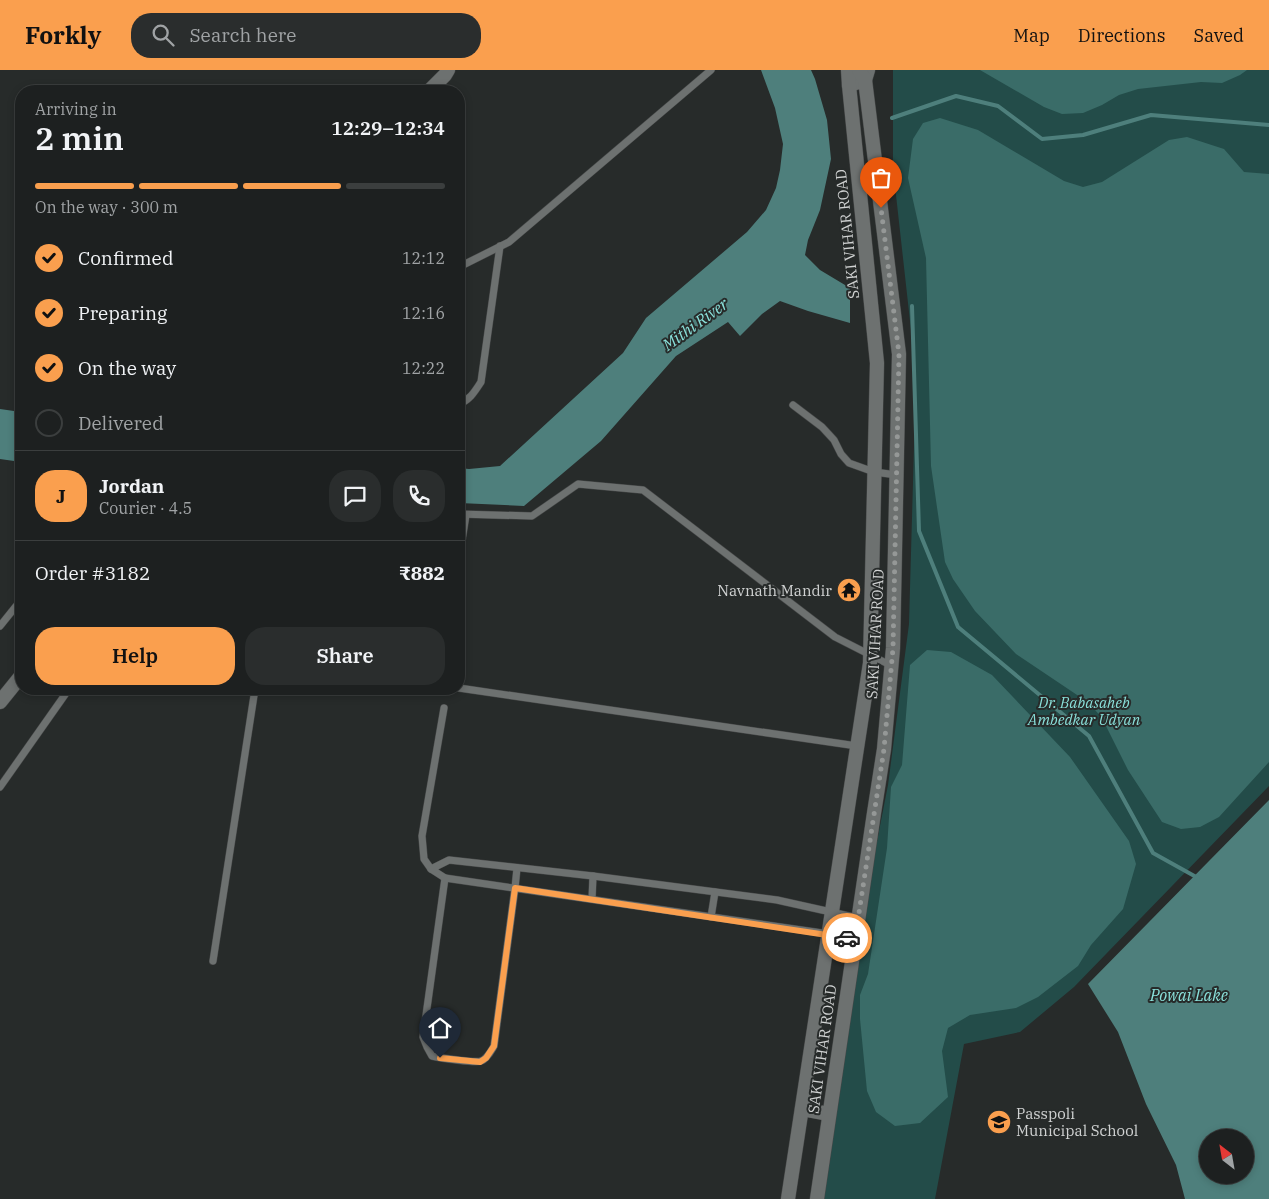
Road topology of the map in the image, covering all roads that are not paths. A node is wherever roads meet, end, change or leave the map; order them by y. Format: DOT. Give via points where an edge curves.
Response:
graph roads {
  1 [pos="448,70"];
  2 [pos="711,70"];
  3 [pos="848,70"];
  4 [pos="864,73"];
  5 [pos="435,85"];
  6 [pos="849,86"];
  7 [pos="500,246"];
  8 [pos="465,264"];
  9 [pos="870,300"];
  10 [pos="892,300"];
  11 [pos="876,400"];
  12 [pos="898,401"];
  13 [pos="465,402"];
  14 [pos="793,405"];
  15 [pos="874,472"];
  16 [pos="897,475"];
  17 [pos="465,514"];
  18 [pos="15,607"];
  19 [pos="0,626"];
  20 [pos="870,655"];
  21 [pos="892,666"];
  22 [pos="15,683"];
  23 [pos="465,689"];
  24 [pos="66,695"];
  25 [pos="254,695"];
  26 [pos="0,702"];
  27 [pos="444,708"];
  28 [pos="857,746"];
  29 [pos="0,787"];
  30 [pos="517,868"];
  31 [pos="431,869"];
  32 [pos="594,876"];
  33 [pos="445,878"];
  34 [pos="515,888"];
  35 [pos="715,892"];
  36 [pos="592,899"];
  37 [pos="832,912"];
  38 [pos="711,917"];
  39 [pos="858,918"];
  40 [pos="829,934"];
  41 [pos="855,939"];
  42 [pos="213,961"];
  43 [pos="802,1109"];
  44 [pos="829,1114"];
  45 [pos="788,1199"];
  46 [pos="817,1199"];
  1 -- 5 [label="main road"];
  2 -- 7 [label="lane"];
  3 -- 6 [label="main road, SAKI VIHAR ROAD"];
  4 -- 6 [label="main road"];
  4 -- 10 [label="main road, SAKI VIHAR ROAD"];
  6 -- 9 [label="main road, SAKI VIHAR ROAD"];
  7 -- 8 [label="lane"];
  7 -- 13 [label="lane" via="481,382 473,396"];
  9 -- 10 [label="main road"];
  9 -- 11 [label="main road, SAKI VIHAR ROAD" via="877,362"];
  10 -- 12 [label="main road, SAKI VIHAR ROAD" via="899,354"];
  11 -- 12 [label="main road"];
  11 -- 15 [label="main road, SAKI VIHAR ROAD"];
  12 -- 16 [label="main road, SAKI VIHAR ROAD"];
  14 -- 15 [label="lane" via="822,427 849,463"];
  15 -- 16 [label="lane"];
  15 -- 20 [label="main road, SAKI VIHAR ROAD"];
  16 -- 21 [label="main road, SAKI VIHAR ROAD"];
  17 -- 20 [label="lane" via="532,516 578,484 643,490 835,637"];
  18 -- 19 [label="lane"];
  20 -- 21 [label="lane"];
  20 -- 28 [label="main road, SAKI VIHAR ROAD"];
  21 -- 39 [label="main road, SAKI VIHAR ROAD" via="884,749"];
  22 -- 26 [label="main road"];
  23 -- 28 [label="lane"];
  24 -- 29 [label="lane"];
  25 -- 42 [label="lane"];
  27 -- 31 [label="lane" via="422,836 424,859"];
  28 -- 37 [label="main road, SAKI VIHAR ROAD"];
  30 -- 31 [label="lane" via="449,860"];
  30 -- 32 [label="lane"];
  30 -- 34 [label="lane"];
  31 -- 33 [label="lane"];
  32 -- 35 [label="lane"];
  32 -- 36 [label="lane"];
  33 -- 34 [label="lane"];
  33 -- 34 [label="lane" via="423,1037 432,1056 440,1058 480,1062 494,1046"];
  34 -- 36 [label="lane"];
  35 -- 37 [label="lane" via="777,900"];
  35 -- 38 [label="lane"];
  36 -- 38 [label="lane"];
  37 -- 39 [label="lane"];
  37 -- 40 [label="main road, SAKI VIHAR ROAD"];
  38 -- 40 [label="lane"];
  39 -- 41 [label="main road, SAKI VIHAR ROAD"];
  40 -- 41 [label="lane"];
  40 -- 43 [label="main road, SAKI VIHAR ROAD"];
  41 -- 44 [label="main road, SAKI VIHAR ROAD"];
  43 -- 44 [label="main road"];
  43 -- 45 [label="main road, SAKI VIHAR ROAD"];
  44 -- 46 [label="main road, SAKI VIHAR ROAD"];
}
